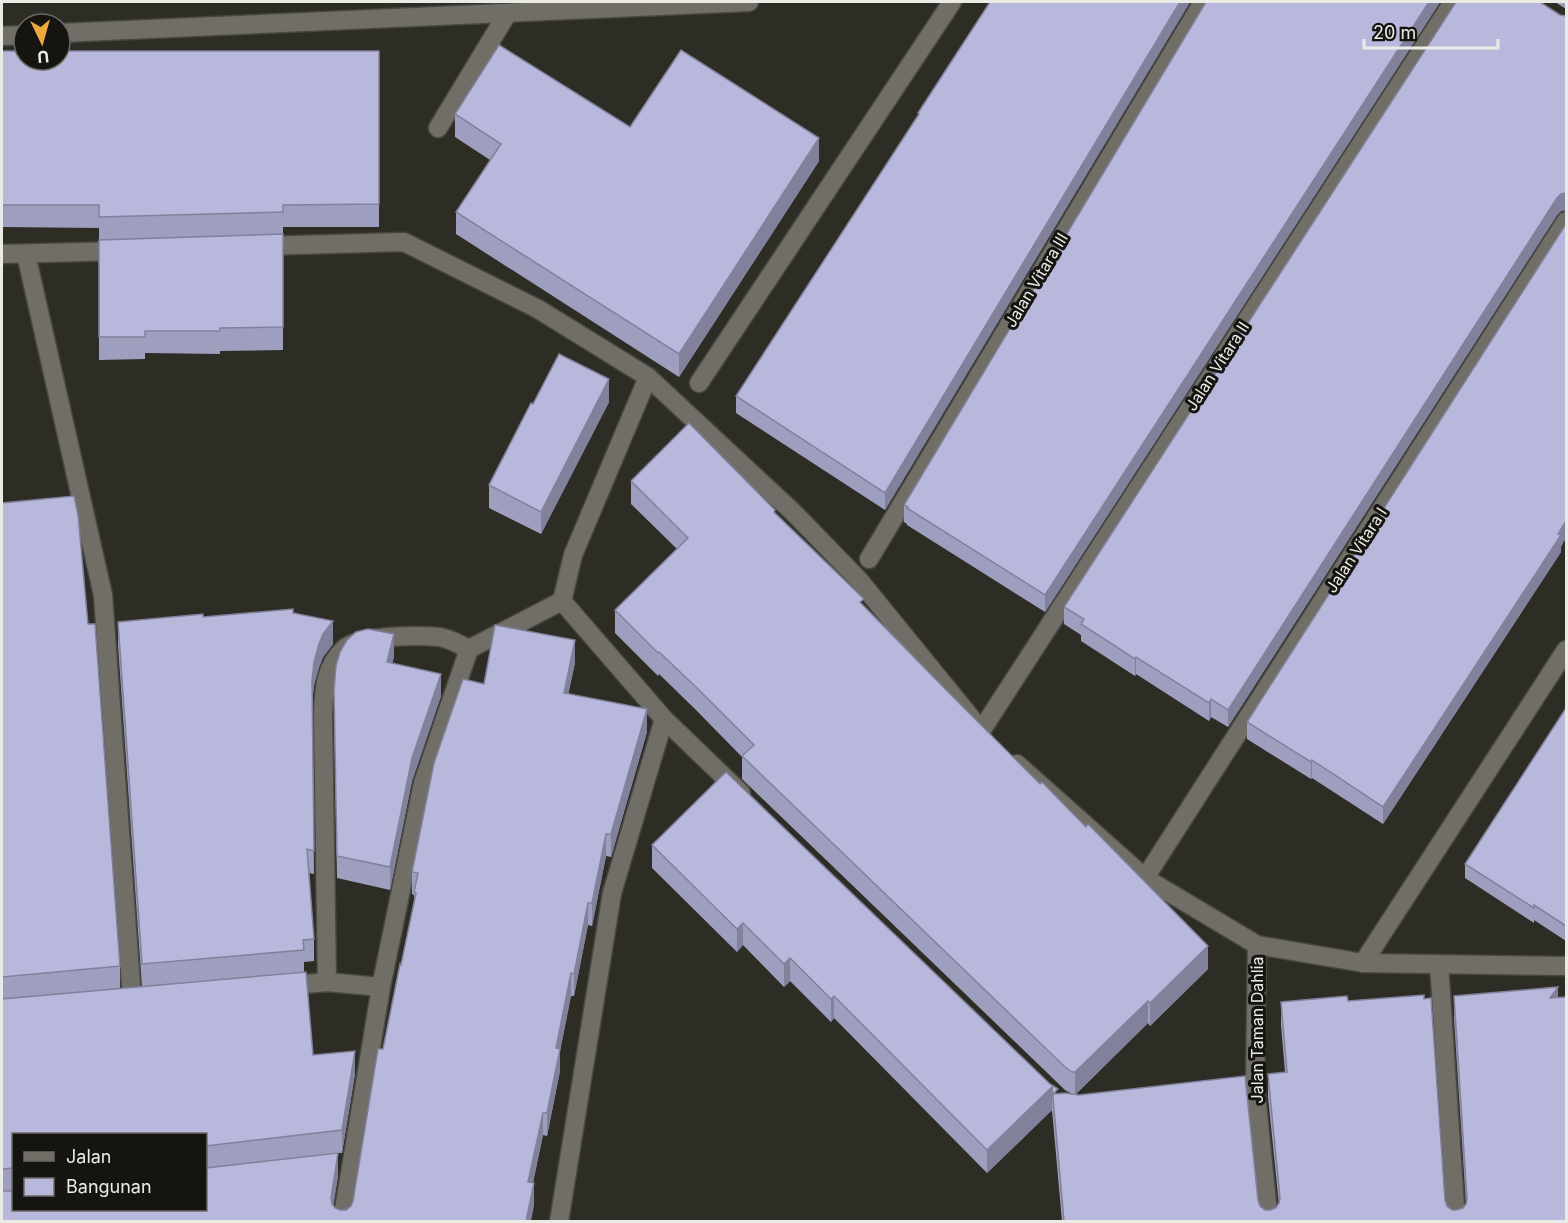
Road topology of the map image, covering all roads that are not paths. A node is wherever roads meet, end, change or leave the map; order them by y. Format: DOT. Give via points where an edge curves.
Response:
graph roads {
  1 [pos="749,2"];
  2 [pos="952,2"];
  3 [pos="1203,2"];
  4 [pos="1453,2"];
  5 [pos="507,14"];
  6 [pos="72,32"];
  7 [pos="438,128"];
  8 [pos="1566,221"];
  9 [pos="238,247"];
  10 [pos="144,250"];
  11 [pos="2,254"];
  12 [pos="26,254"];
  13 [pos="648,377"];
  14 [pos="699,383"];
  15 [pos="868,559"];
  16 [pos="562,601"];
  17 [pos="469,649"];
  18 [pos="1566,650"];
  19 [pos="664,719"];
  20 [pos="1007,754"];
  21 [pos="750,801"];
  22 [pos="1145,878"];
  23 [pos="1257,945"];
  24 [pos="1363,963"];
  25 [pos="1439,964"];
  26 [pos="1566,966"];
  27 [pos="327,982"];
  28 [pos="270,987"];
  29 [pos="381,987"];
  30 [pos="132,999"];
  31 [pos="1255,1085"];
  32 [pos="1208,1091"];
  33 [pos="352,1164"];
  34 [pos="330,1166"];
  35 [pos="342,1221"];
  36 [pos="559,1221"];
  37 [pos="1269,1221"];
  38 [pos="1456,1221"];
  1 -- 5 [label="street"];
  2 -- 14 [label="street"];
  3 -- 15 [label="street, Jalan Vitara III"];
  4 -- 13 [label="street, Jalan Vitara II" via="986,735 859,580 794,513"];
  5 -- 6 [label="street"];
  5 -- 7 [label="street"];
  8 -- 22 [label="street, Jalan Vitara I"];
  9 -- 13 [label="street" via="404,242 538,309"];
  10 -- 12 [label="street"];
  11 -- 12 [label="street"];
  12 -- 30 [label="street" via="104,595"];
  13 -- 16 [label="street" via="573,555"];
  16 -- 17 [label="street"];
  16 -- 19 [label="street"];
  17 -- 27 [label="street" via="441,637 357,641 345,648 326,676 323,713"];
  17 -- 29 [label="street" via="423,783"];
  18 -- 24 [label="street"];
  19 -- 21 [label="street"];
  19 -- 36 [label="street" via="612,893"];
  20 -- 22 [label="street"];
  22 -- 23 [label="street"];
  23 -- 24 [label="street"];
  23 -- 31 [label="street, Jalan Taman Dahlia"];
  24 -- 25 [label="street"];
  25 -- 26 [label="street"];
  25 -- 38 [label="street"];
  27 -- 28 [label="street"];
  27 -- 29 [label="street"];
  29 -- 33 [label="street"];
  31 -- 32 [label="street"];
  31 -- 37 [label="street, Jalan Taman Dahlia"];
  33 -- 34 [label="street"];
  33 -- 35 [label="street"];
}
